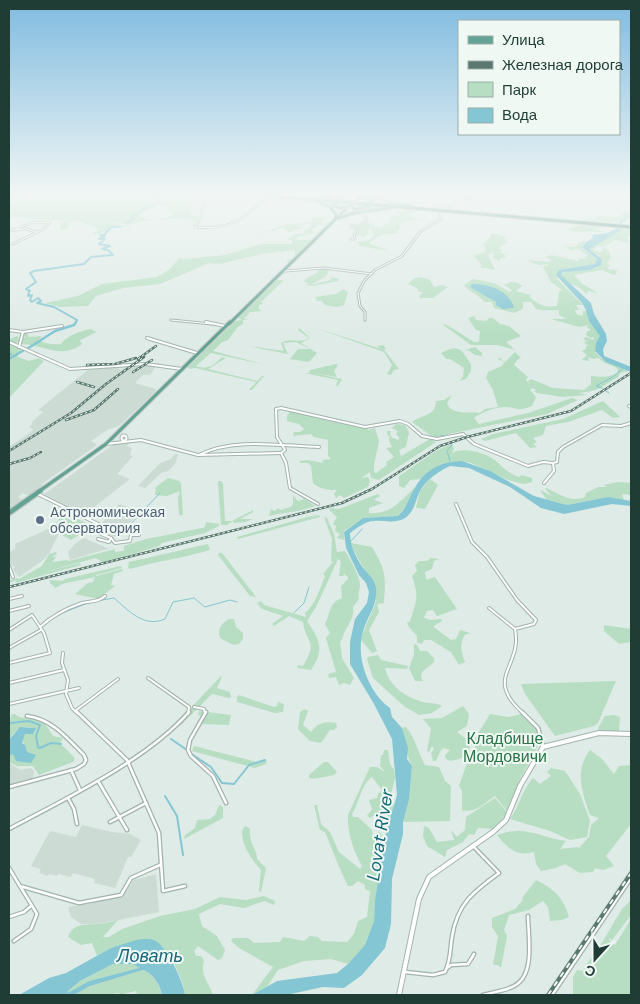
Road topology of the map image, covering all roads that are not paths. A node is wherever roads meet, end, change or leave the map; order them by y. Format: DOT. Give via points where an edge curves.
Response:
graph roads {
  1 [pos="314,242"];
  2 [pos="413,242"];
  3 [pos="285,271"];
  4 [pos="372,274"];
  5 [pos="171,320"];
  6 [pos="365,320"];
  7 [pos="62,326"];
  8 [pos="228,326"];
  9 [pos="9,330"];
  10 [pos="23,332"];
  11 [pos="148,338"];
  12 [pos="9,342"];
  13 [pos="19,346"];
  14 [pos="200,354"];
  15 [pos="184,369"];
  16 [pos="631,424"];
  17 [pos="117,434"];
  18 [pos="130,441"];
  19 [pos="106,444"];
  20 [pos="285,447"];
  21 [pos="319,448"];
  22 [pos="281,453"];
  23 [pos="198,456"];
  24 [pos="553,463"];
  25 [pos="544,483"];
  26 [pos="36,493"];
  27 [pos="318,504"];
  28 [pos="456,504"];
  29 [pos="9,513"];
  30 [pos="139,534"];
  31 [pos="112,538"];
  32 [pos="98,539"];
  33 [pos="9,566"];
  34 [pos="13,577"];
  35 [pos="22,596"];
  36 [pos="106,596"];
  37 [pos="9,599"];
  38 [pos="28,606"];
  39 [pos="490,608"];
  40 [pos="9,611"];
  41 [pos="40,629"];
  42 [pos="515,629"];
  43 [pos="9,630"];
  44 [pos="9,648"];
  45 [pos="63,653"];
  46 [pos="9,663"];
  47 [pos="64,670"];
  48 [pos="118,678"];
  49 [pos="148,678"];
  50 [pos="9,684"];
  51 [pos="79,688"];
  52 [pos="67,691"];
  53 [pos="9,704"];
  54 [pos="194,707"];
  55 [pos="75,712"];
  56 [pos="27,716"];
  57 [pos="631,734"];
  58 [pos="543,747"];
  59 [pos="128,762"];
  60 [pos="70,770"];
  61 [pos="98,780"];
  62 [pos="9,787"];
  63 [pos="80,790"];
  64 [pos="68,797"];
  65 [pos="146,803"];
  66 [pos="226,803"];
  67 [pos="120,817"];
  68 [pos="110,822"];
  69 [pos="77,824"];
  70 [pos="9,829"];
  71 [pos="127,830"];
  72 [pos="473,846"];
  73 [pos="161,865"];
  74 [pos="9,871"];
  75 [pos="631,878"];
  76 [pos="20,886"];
  77 [pos="185,886"];
  78 [pos="32,906"];
  79 [pos="528,916"];
  80 [pos="9,917"];
  81 [pos="14,941"];
  82 [pos="474,954"];
  83 [pos="447,968"];
  84 [pos="405,972"];
  85 [pos="400,995"];
  86 [pos="483,995"];
  87 [pos="552,995"];
  1 -- 3 [label="main road"];
  2 -- 4 [label="street" via="405,254"];
  3 -- 4 [label="street" via="332,268"];
  3 -- 8 [label="main road"];
  4 -- 6 [label="street" via="357,291 362,310 366,312"];
  5 -- 8 [label="street" via="198,320"];
  7 -- 10 [label="street"];
  8 -- 14 [label="main road"];
  9 -- 10 [label="street"];
  10 -- 13 [label="street"];
  11 -- 14 [label="street"];
  12 -- 13 [label="street"];
  13 -- 15 [label="street" via="70,369 146,364"];
  14 -- 15 [label="main road"];
  15 -- 17 [label="main road"];
  16 -- 24 [label="street" via="594,428 562,447 557,462"];
  17 -- 18 [label="street" via="128,437"];
  17 -- 19 [label="main road"];
  18 -- 19 [label="street"];
  18 -- 23 [label="street" via="141,440"];
  19 -- 26 [label="main road"];
  20 -- 21 [label="street"];
  20 -- 22 [label="street"];
  20 -- 23 [label="street" via="225,445 205,450"];
  20 -- 24 [label="street" via="279,440 275,417 276,409 282,408 365,427 400,421 422,436 434,439 463,434 471,442 525,466 544,461"];
  22 -- 23 [label="street"];
  22 -- 27 [label="street" via="290,488"];
  24 -- 25 [label="street" via="554,470"];
  26 -- 29 [label="main road"];
  26 -- 31 [label="street" via="100,525 103,528 101,534"];
  28 -- 42 [label="street" via="472,542 536,620 534,624"];
  30 -- 31 [label="street" via="131,535 130,541 115,543"];
  31 -- 32 [label="street" via="109,542"];
  33 -- 34 [label="street"];
  35 -- 37 [label="street"];
  36 -- 41 [label="street" via="61,612 46,620"];
  38 -- 40 [label="street"];
  39 -- 42 [label="street"];
  41 -- 43 [label="street" via="32,615"];
  41 -- 44 [label="street"];
  41 -- 46 [label="street" via="50,653"];
  42 -- 58 [label="street" via="517,647 504,679 505,689 517,709 540,730"];
  45 -- 47 [label="street"];
  47 -- 50 [label="street"];
  47 -- 52 [label="street" via="68,680"];
  48 -- 55 [label="street"];
  49 -- 59 [label="street" via="189,707 189,713"];
  51 -- 52 [label="street"];
  52 -- 53 [label="street"];
  52 -- 55 [label="street"];
  54 -- 66 [label="street" via="206,712 193,734 189,752 207,768 224,794"];
  55 -- 59 [label="street"];
  56 -- 60 [label="street" via="37,716 51,724 84,755 84,764"];
  57 -- 58 [label="street" via="599,734"];
  58 -- 72 [label="street" via="520,786 506,820"];
  59 -- 61 [label="street"];
  59 -- 65 [label="street"];
  60 -- 62 [label="street"];
  60 -- 63 [label="street"];
  61 -- 63 [label="street"];
  61 -- 67 [label="street"];
  63 -- 64 [label="street"];
  64 -- 69 [label="street"];
  64 -- 70 [label="street"];
  65 -- 67 [label="street"];
  65 -- 73 [label="street" via="159,833"];
  67 -- 68 [label="street"];
  67 -- 71 [label="street"];
  72 -- 83 [label="street" via="499,873 465,899 455,918"];
  72 -- 84 [label="street" via="428,877 419,899"];
  73 -- 76 [label="street" via="131,878 120,894 85,903"];
  73 -- 77 [label="street" via="163,891"];
  74 -- 76 [label="street"];
  75 -- 87 [label="street"];
  76 -- 78 [label="street"];
  78 -- 80 [label="street"];
  78 -- 81 [label="street" via="37,914 35,922 31,929"];
  79 -- 86 [label="street" via="526,972 514,987"];
  82 -- 83 [label="street" via="468,964"];
  83 -- 84 [label="street" via="441,974 433,975"];
  84 -- 85 [label="street"];
}
